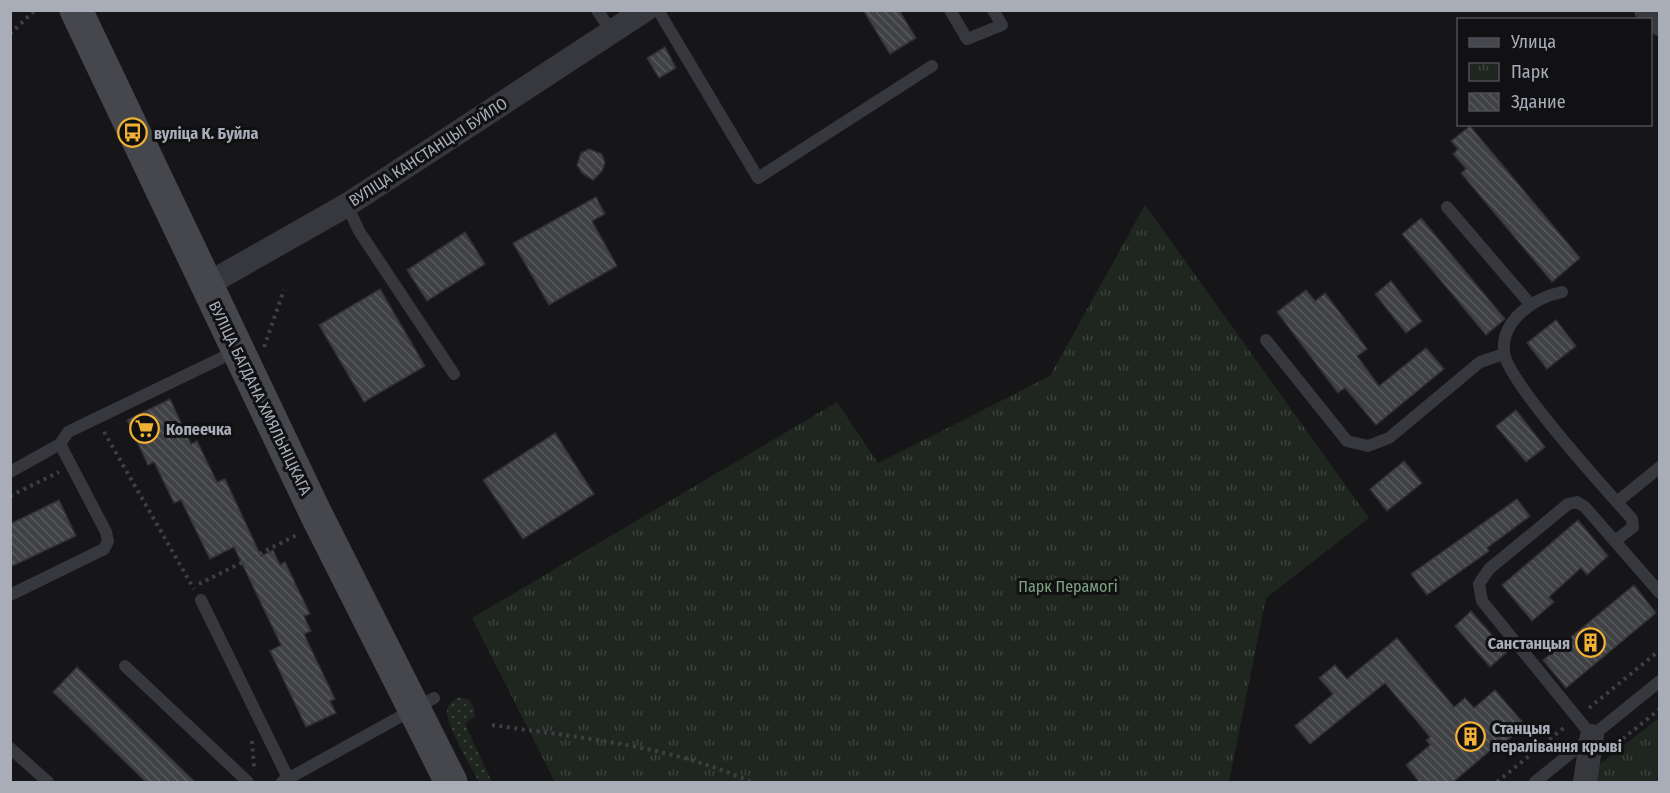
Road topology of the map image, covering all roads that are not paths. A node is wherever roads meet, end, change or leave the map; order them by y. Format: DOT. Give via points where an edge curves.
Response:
graph roads {
  1 [pos="76,10"];
  2 [pos="597,10"];
  3 [pos="645,10"];
  4 [pos="658,10"];
  5 [pos="950,10"];
  6 [pos="993,10"];
  7 [pos="1646,10"];
  8 [pos="1659,24"];
  9 [pos="612,32"];
  10 [pos="932,66"];
  11 [pos="347,205"];
  12 [pos="1447,207"];
  13 [pos="206,285"];
  14 [pos="1562,292"];
  15 [pos="1531,305"];
  16 [pos="1266,340"];
  17 [pos="250,352"];
  18 [pos="1504,354"];
  19 [pos="454,374"];
  20 [pos="60,444"];
  21 [pos="1659,467"];
  22 [pos="10,472"];
  23 [pos="1617,502"];
  24 [pos="1615,541"];
  25 [pos="1659,593"];
  26 [pos="10,595"];
  27 [pos="201,600"];
  28 [pos="125,666"];
  29 [pos="1659,681"];
  30 [pos="424,704"];
  31 [pos="1592,736"];
  32 [pos="10,748"];
  33 [pos="1586,775"];
  34 [pos="287,782"];
  35 [pos="48,783"];
  36 [pos="248,783"];
  37 [pos="451,783"];
  38 [pos="1535,783"];
  1 -- 13 [label="street, ВУЛІЦА БАГДАНА ХМЯЛЬНІЦКАГА"];
  2 -- 9 [label="lane"];
  3 -- 9 [label="street, ВУЛІЦА КАНСТАНЦЫІ БУЙЛО"];
  4 -- 10 [label="lane" via="758,178"];
  5 -- 6 [label="lane" via="967,39 1002,25"];
  7 -- 8 [label="street"];
  9 -- 11 [label="street, ВУЛІЦА КАНСТАНЦЫІ БУЙЛО"];
  11 -- 13 [label="street, ВУЛІЦА КАНСТАНЦЫІ БУЙЛО"];
  11 -- 19 [label="lane" via="359,231"];
  12 -- 15 [label="lane"];
  13 -- 17 [label="street, ВУЛІЦА БАГДАНА ХМЯЛЬНІЦКАГА"];
  14 -- 15 [label="lane" via="1543,296"];
  15 -- 18 [label="lane" via="1512,320"];
  16 -- 18 [label="lane" via="1347,441 1368,446 1389,438 1480,362"];
  17 -- 20 [label="lane" via="68,432"];
  17 -- 30 [label="street, ВУЛІЦА БАГДАНА ХМЯЛЬНІЦКАГА"];
  18 -- 23 [label="lane" via="1513,374 1560,436"];
  20 -- 22 [label="lane"];
  20 -- 26 [label="lane" via="108,541 104,549"];
  21 -- 23 [label="lane"];
  23 -- 24 [label="lane" via="1632,519 1633,527"];
  24 -- 25 [label="lane"];
  24 -- 31 [label="lane" via="1586,507 1577,502 1568,504 1489,569 1479,584 1482,601"];
  27 -- 34 [label="lane"];
  28 -- 36 [label="lane"];
  29 -- 31 [label="lane"];
  30 -- 34 [label="lane"];
  30 -- 37 [label="street, ВУЛІЦА БАГДАНА ХМЯЛЬНІЦКАГА"];
  31 -- 33 [label="street"];
  31 -- 38 [label="lane"];
  32 -- 35 [label="lane"];
}
